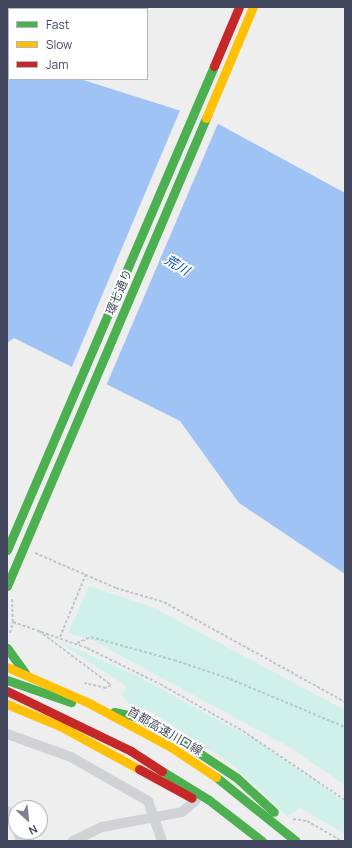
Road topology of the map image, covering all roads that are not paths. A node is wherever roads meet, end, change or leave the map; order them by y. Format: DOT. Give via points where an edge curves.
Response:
graph roads {
  1 [pos="239,7"];
  2 [pos="253,7"];
  3 [pos="7,550"];
  4 [pos="7,586"];
  5 [pos="7,648"];
  6 [pos="7,667"];
  7 [pos="7,680"];
  8 [pos="7,691"];
  9 [pos="7,704"];
  10 [pos="86,707"];
  11 [pos="7,734"];
  12 [pos="196,800"];
  13 [pos="150,816"];
  14 [pos="73,841"];
  15 [pos="162,841"];
  16 [pos="252,841"];
  17 [pos="262,841"];
  18 [pos="280,841"];
  19 [pos="288,841"];
  20 [pos="296,841"];
  21 [pos="306,841"];
  1 -- 3 [label="main road, 環七通り"];
  2 -- 4 [label="main road, 環七通り"];
  5 -- 18 [label="main road" via="33,682 170,760"];
  6 -- 20 [label="main road, 首都高速川口線" via="89,703 171,747 237,791"];
  7 -- 10 [label="main road"];
  8 -- 17 [label="main road" via="131,751 209,800"];
  9 -- 12 [label="main road" via="60,726"];
  10 -- 19 [label="main road" via="206,775"];
  10 -- 21 [label="main road" via="138,717 154,724 237,778"];
  11 -- 13 [label="street" via="95,768 148,801"];
  12 -- 13 [label="street" via="182,812"];
  12 -- 16 [label="main road"];
  13 -- 14 [label="street" via="102,827"];
  13 -- 15 [label="street"];
}
